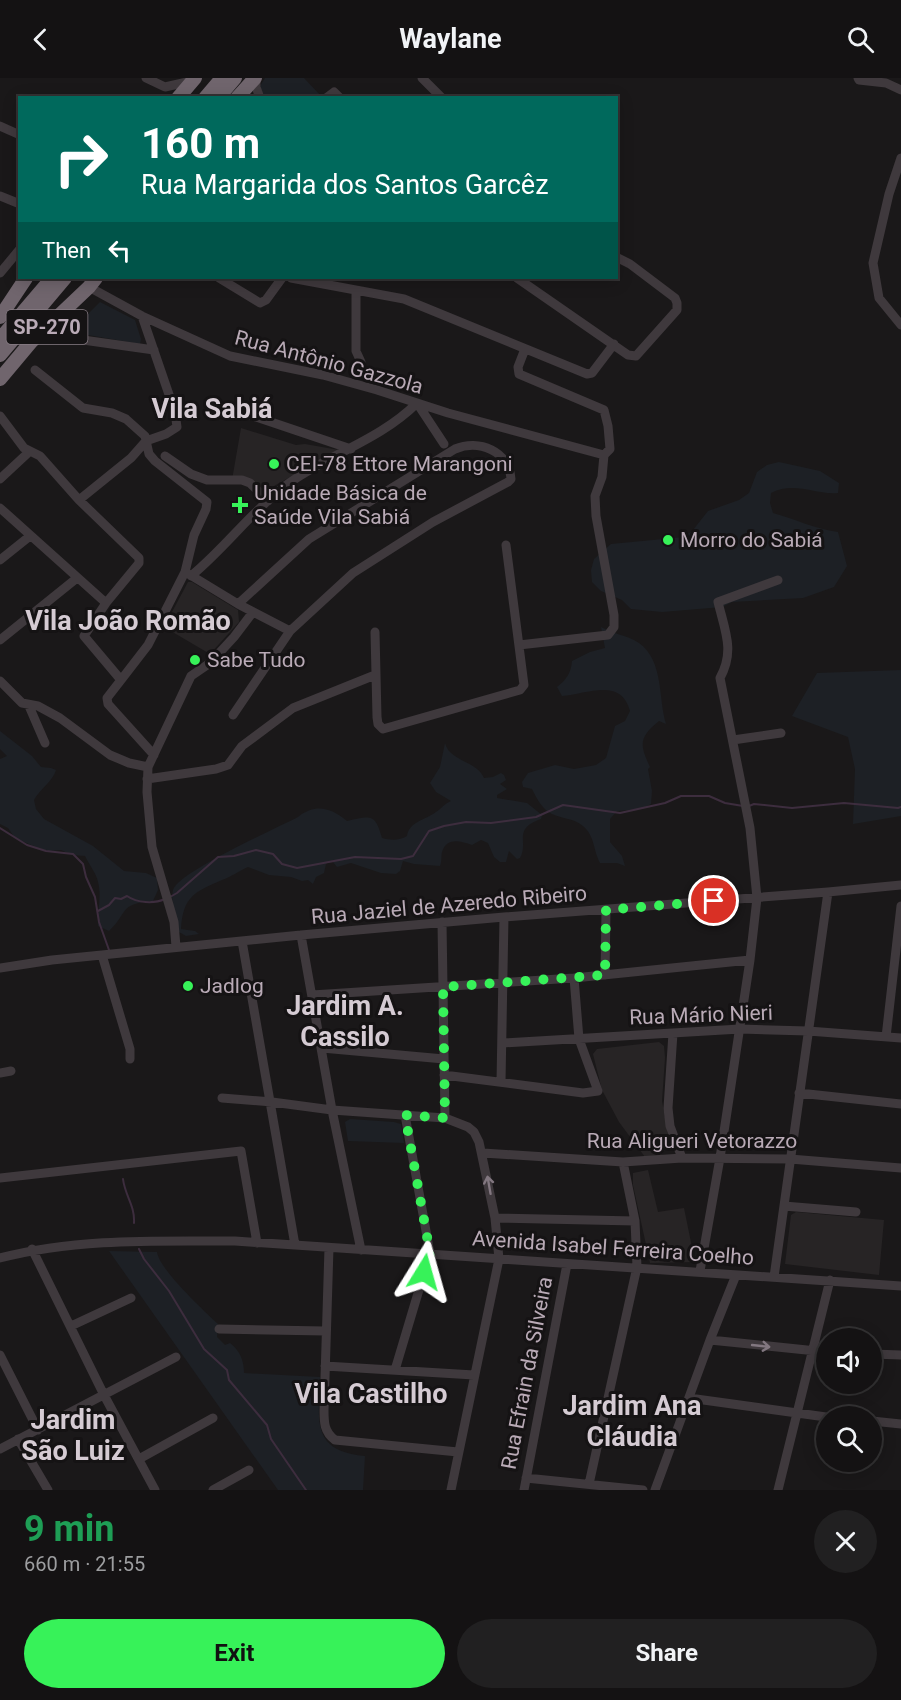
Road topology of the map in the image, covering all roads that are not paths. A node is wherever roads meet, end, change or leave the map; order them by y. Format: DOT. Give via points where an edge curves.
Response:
graph roads {
  1 [pos="146,78"];
  2 [pos="222,78"];
  3 [pos="234,78"];
  4 [pos="256,78"];
  5 [pos="422,78"];
  6 [pos="194,79"];
  7 [pos="858,79"];
  8 [pos="162,83"];
  9 [pos="901,90"];
  10 [pos="180,96"];
  11 [pos="207,96"];
  12 [pos="220,96"];
  13 [pos="239,96"];
  14 [pos="259,96"];
  15 [pos="440,96"];
  16 [pos="0,126"];
  17 [pos="18,134"];
  18 [pos="901,158"];
  19 [pos="0,196"];
  20 [pos="18,203"];
  21 [pos="18,251"];
  22 [pos="618,258"];
  23 [pos="0,273"];
  24 [pos="25,279"];
  25 [pos="51,279"];
  26 [pos="64,279"];
  27 [pos="221,279"];
  28 [pos="281,279"];
  29 [pos="296,279"];
  30 [pos="518,279"];
  31 [pos="93,282"];
  32 [pos="356,290"];
  33 [pos="142,315"];
  34 [pos="0,317"];
  35 [pos="901,325"];
  36 [pos="67,334"];
  37 [pos="0,339"];
  38 [pos="614,344"];
  39 [pos="525,349"];
  40 [pos="154,350"];
  41 [pos="0,355"];
  42 [pos="361,362"];
  43 [pos="35,370"];
  44 [pos="0,378"];
  45 [pos="417,403"];
  46 [pos="247,414"];
  47 [pos="0,416"];
  48 [pos="146,441"];
  49 [pos="444,444"];
  50 [pos="351,449"];
  51 [pos="455,449"];
  52 [pos="29,452"];
  53 [pos="446,454"];
  54 [pos="604,455"];
  55 [pos="165,456"];
  56 [pos="0,479"];
  57 [pos="79,500"];
  58 [pos="268,501"];
  59 [pos="0,508"];
  60 [pos="30,536"];
  61 [pos="506,545"];
  62 [pos="0,560"];
  63 [pos="188,574"];
  64 [pos="77,578"];
  65 [pos="778,580"];
  66 [pos="106,603"];
  67 [pos="238,604"];
  68 [pos="253,612"];
  69 [pos="290,631"];
  70 [pos="375,632"];
  71 [pos="0,640"];
  72 [pos="519,645"];
  73 [pos="375,675"];
  74 [pos="122,680"];
  75 [pos="0,681"];
  76 [pos="29,705"];
  77 [pos="233,715"];
  78 [pos="781,733"];
  79 [pos="733,740"];
  80 [pos="45,743"];
  81 [pos="154,755"];
  82 [pos="148,767"];
  83 [pos="147,779"];
  84 [pos="901,885"];
  85 [pos="828,892"];
  86 [pos="757,898"];
  87 [pos="901,906"];
  88 [pos="606,910"];
  89 [pos="504,916"];
  90 [pos="442,922"];
  91 [pos="301,935"];
  92 [pos="242,941"];
  93 [pos="176,947"];
  94 [pos="102,955"];
  95 [pos="750,960"];
  96 [pos="0,968"];
  97 [pos="605,975"];
  98 [pos="574,978"];
  99 [pos="503,983"];
  100 [pos="443,987"];
  101 [pos="312,995"];
  102 [pos="740,1029"];
  103 [pos="808,1031"];
  104 [pos="673,1033"];
  105 [pos="886,1038"];
  106 [pos="901,1038"];
  107 [pos="579,1039"];
  108 [pos="502,1043"];
  109 [pos="322,1048"];
  110 [pos="130,1059"];
  111 [pos="444,1059"];
  112 [pos="11,1071"];
  113 [pos="0,1073"];
  114 [pos="444,1075"];
  115 [pos="501,1082"];
  116 [pos="799,1093"];
  117 [pos="222,1098"];
  118 [pos="272,1102"];
  119 [pos="901,1104"];
  120 [pos="332,1110"];
  121 [pos="405,1115"];
  122 [pos="445,1118"];
  123 [pos="483,1153"];
  124 [pos="682,1158"];
  125 [pos="720,1158"];
  126 [pos="790,1159"];
  127 [pos="623,1162"];
  128 [pos="901,1168"];
  129 [pos="0,1178"];
  130 [pos="784,1206"];
  131 [pos="856,1212"];
  132 [pos="495,1218"];
  133 [pos="634,1221"];
  134 [pos="257,1243"];
  135 [pos="295,1245"];
  136 [pos="329,1248"];
  137 [pos="32,1250"];
  138 [pos="361,1250"];
  139 [pos="430,1253"];
  140 [pos="0,1258"];
  141 [pos="499,1258"];
  142 [pos="567,1264"];
  143 [pos="637,1267"];
  144 [pos="700,1271"];
  145 [pos="736,1275"];
  146 [pos="774,1277"];
  147 [pos="830,1280"];
  148 [pos="901,1286"];
  149 [pos="131,1298"];
  150 [pos="71,1326"];
  151 [pos="219,1329"];
  152 [pos="325,1331"];
  153 [pos="710,1340"];
  154 [pos="811,1352"];
  155 [pos="816,1352"];
  156 [pos="882,1354"];
  157 [pos="0,1355"];
  158 [pos="901,1355"];
  159 [pos="176,1357"];
  160 [pos="325,1366"];
  161 [pos="395,1370"];
  162 [pos="474,1375"];
  163 [pos="104,1395"];
  164 [pos="689,1398"];
  165 [pos="796,1414"];
  166 [pos="816,1416"];
  167 [pos="213,1418"];
  168 [pos="882,1422"];
  169 [pos="901,1424"];
  170 [pos="38,1430"];
  171 [pos="18,1439"];
  172 [pos="0,1449"];
  173 [pos="458,1452"];
  174 [pos="139,1459"];
  175 [pos="249,1470"];
  176 [pos="526,1478"];
  177 [pos="589,1484"];
  178 [pos="48,1490"];
  179 [pos="155,1490"];
  180 [pos="213,1490"];
  181 [pos="451,1490"];
  182 [pos="524,1490"];
  183 [pos="643,1490"];
  184 [pos="655,1490"];
  185 [pos="778,1490"];
  1 -- 8 [label="street"];
  2 -- 11 [label="highway"];
  3 -- 12 [label="highway"];
  4 -- 13 [label="highway"];
  4 -- 14 [label="street"];
  5 -- 15 [label="street"];
  6 -- 8 [label="street" via="181,85"];
  6 -- 10 [label="highway"];
  7 -- 9 [label="street" via="886,83"];
  16 -- 17 [label="street"];
  18 -- 35 [label="street" via="873,263 879,298"];
  19 -- 20 [label="street"];
  21 -- 23 [label="street"];
  22 -- 38 [label="street" via="675,298 678,307 638,354 628,354"];
  24 -- 34 [label="highway, SP-270"];
  25 -- 37 [label="highway, SP-270"];
  26 -- 41 [label="highway, SP-270"];
  27 -- 28 [label="street" via="260,303"];
  29 -- 32 [label="street"];
  30 -- 38 [label="street"];
  31 -- 33 [label="street, Rua Antônio Gazzola"];
  31 -- 44 [label="highway, SP-270"];
  32 -- 39 [label="street" via="404,299"];
  32 -- 42 [label="street" via="356,351"];
  33 -- 40 [label="street"];
  33 -- 45 [label="street, Rua Antônio Gazzola" via="230,356 323,375"];
  36 -- 40 [label="street" via="76,339"];
  38 -- 39 [label="street" via="590,374"];
  39 -- 54 [label="street" via="519,374 604,410 610,449"];
  40 -- 48 [label="street" via="178,424 175,429"];
  43 -- 48 [label="street" via="83,408 126,419 142,432"];
  45 -- 49 [label="street"];
  45 -- 50 [label="street" via="391,426"];
  45 -- 54 [label="street, Rua Antônio Gazzola"];
  46 -- 50 [label="street"];
  47 -- 52 [label="street"];
  48 -- 57 [label="street"];
  48 -- 63 [label="street" via="155,461 207,502 194,535"];
  49 -- 51 [label="street"];
  49 -- 53 [label="street"];
  50 -- 58 [label="street" via="287,485"];
  51 -- 53 [label="street"];
  51 -- 69 [label="street" via="470,446 498,452 511,479 353,573"];
  52 -- 56 [label="street"];
  52 -- 57 [label="street" via="40,456"];
  53 -- 67 [label="street" via="309,539"];
  54 -- 72 [label="street" via="595,496 596,516 614,627 608,635"];
  55 -- 58 [label="street" via="207,480 250,483"];
  57 -- 66 [label="street" via="140,561"];
  58 -- 63 [label="street"];
  59 -- 60 [label="street"];
  60 -- 62 [label="street"];
  60 -- 64 [label="street"];
  61 -- 72 [label="street"];
  63 -- 67 [label="street"];
  63 -- 74 [label="street" via="148,645"];
  64 -- 66 [label="street"];
  64 -- 71 [label="street"];
  65 -- 79 [label="street" via="718,602 730,649 720,678"];
  66 -- 74 [label="street" via="84,639"];
  67 -- 68 [label="street"];
  68 -- 69 [label="street"];
  68 -- 81 [label="street" via="210,663 191,676"];
  69 -- 77 [label="street"];
  70 -- 73 [label="street"];
  72 -- 73 [label="street" via="524,685 520,690 383,729 378,724"];
  73 -- 83 [label="street" via="293,708 242,746 228,765"];
  74 -- 81 [label="street" via="107,698 108,704"];
  75 -- 76 [label="street"];
  76 -- 80 [label="street"];
  76 -- 82 [label="street" via="60,718 110,755"];
  78 -- 79 [label="street"];
  79 -- 86 [label="street" via="754,857"];
  81 -- 82 [label="street"];
  82 -- 83 [label="street"];
  83 -- 93 [label="street" via="152,847 174,922"];
  84 -- 85 [label="street, Rua Jaziel de Azeredo Ribeiro"];
  85 -- 86 [label="street, Rua Jaziel de Azeredo Ribeiro"];
  85 -- 103 [label="street"];
  86 -- 88 [label="street, Rua Jaziel de Azeredo Ribeiro"];
  86 -- 95 [label="street"];
  87 -- 105 [label="street"];
  88 -- 89 [label="street, Rua Jaziel de Azeredo Ribeiro"];
  88 -- 97 [label="street"];
  89 -- 90 [label="street, Rua Jaziel de Azeredo Ribeiro"];
  89 -- 99 [label="street"];
  90 -- 91 [label="street, Rua Jaziel de Azeredo Ribeiro"];
  90 -- 100 [label="street"];
  91 -- 92 [label="street, Rua Jaziel de Azeredo Ribeiro"];
  91 -- 101 [label="street"];
  92 -- 93 [label="street, Rua Jaziel de Azeredo Ribeiro"];
  92 -- 118 [label="street"];
  93 -- 94 [label="street, Rua Jaziel de Azeredo Ribeiro"];
  94 -- 96 [label="street, Rua Jaziel de Azeredo Ribeiro"];
  94 -- 110 [label="street"];
  95 -- 97 [label="street"];
  95 -- 102 [label="street"];
  97 -- 98 [label="street"];
  98 -- 99 [label="street"];
  98 -- 107 [label="street"];
  99 -- 100 [label="street"];
  99 -- 108 [label="street"];
  100 -- 101 [label="street"];
  100 -- 111 [label="street"];
  101 -- 109 [label="street"];
  102 -- 103 [label="street, Rua Mário Nieri"];
  102 -- 104 [label="street, Rua Mário Nieri"];
  102 -- 125 [label="street"];
  103 -- 105 [label="street, Rua Mário Nieri"];
  103 -- 116 [label="street"];
  104 -- 107 [label="street, Rua Mário Nieri"];
  104 -- 124 [label="street" via="668,1108"];
  105 -- 106 [label="street, Rua Mário Nieri"];
  107 -- 108 [label="street, Rua Mário Nieri"];
  107 -- 115 [label="street" via="598,1091 583,1093"];
  108 -- 115 [label="street"];
  109 -- 111 [label="street"];
  109 -- 120 [label="street"];
  111 -- 114 [label="street"];
  112 -- 113 [label="street"];
  114 -- 115 [label="street"];
  114 -- 122 [label="street"];
  116 -- 119 [label="street"];
  116 -- 126 [label="street"];
  117 -- 118 [label="street"];
  118 -- 120 [label="street"];
  118 -- 135 [label="street"];
  120 -- 121 [label="street"];
  120 -- 138 [label="street"];
  121 -- 122 [label="street"];
  121 -- 139 [label="street"];
  122 -- 123 [label="street" via="474,1132"];
  123 -- 127 [label="street, Rua Aligueri Vetorazzo"];
  132 -- 123 [label="street, one-way"];
  124 -- 125 [label="street, Rua Aligueri Vetorazzo"];
  124 -- 127 [label="street, Rua Aligueri Vetorazzo"];
  125 -- 126 [label="street, Rua Aligueri Vetorazzo"];
  125 -- 144 [label="street"];
  126 -- 128 [label="street, Rua Aligueri Vetorazzo"];
  126 -- 130 [label="street"];
  127 -- 133 [label="street"];
  129 -- 134 [label="street" via="241,1152"];
  130 -- 131 [label="street"];
  130 -- 146 [label="street"];
  132 -- 133 [label="street"];
  132 -- 141 [label="street"];
  133 -- 143 [label="street"];
  134 -- 135 [label="street, Avenida Isabel Ferreira Coelho"];
  134 -- 137 [label="street, Avenida Isabel Ferreira Coelho" via="126,1241"];
  135 -- 136 [label="street, Avenida Isabel Ferreira Coelho"];
  136 -- 138 [label="street, Avenida Isabel Ferreira Coelho"];
  136 -- 152 [label="street"];
  137 -- 140 [label="street, Avenida Isabel Ferreira Coelho"];
  137 -- 150 [label="street"];
  138 -- 139 [label="street, Avenida Isabel Ferreira Coelho"];
  139 -- 141 [label="street, Avenida Isabel Ferreira Coelho"];
  139 -- 161 [label="street"];
  141 -- 142 [label="street, Avenida Isabel Ferreira Coelho"];
  141 -- 162 [label="street"];
  142 -- 143 [label="street, Avenida Isabel Ferreira Coelho"];
  142 -- 176 [label="street, Rua Efrain da Silveira"];
  143 -- 144 [label="street, Avenida Isabel Ferreira Coelho"];
  143 -- 177 [label="street"];
  144 -- 145 [label="street, Avenida Isabel Ferreira Coelho"];
  145 -- 146 [label="street, Avenida Isabel Ferreira Coelho"];
  145 -- 153 [label="street"];
  146 -- 147 [label="street, Avenida Isabel Ferreira Coelho"];
  147 -- 148 [label="street, Avenida Isabel Ferreira Coelho"];
  147 -- 154 [label="street"];
  149 -- 150 [label="street"];
  150 -- 163 [label="street"];
  151 -- 152 [label="street"];
  152 -- 160 [label="street"];
  153 -- 154 [label="street, one-way"];
  153 -- 164 [label="street"];
  154 -- 155 [label="street"];
  154 -- 165 [label="street"];
  156 -- 158 [label="street"];
  157 -- 170 [label="street"];
  159 -- 163 [label="street"];
  160 -- 161 [label="street"];
  160 -- 173 [label="street" via="324,1425 335,1440"];
  161 -- 162 [label="street"];
  162 -- 173 [label="street"];
  163 -- 170 [label="street"];
  163 -- 174 [label="street"];
  164 -- 165 [label="street"];
  164 -- 184 [label="street"];
  165 -- 166 [label="street"];
  165 -- 185 [label="street"];
  167 -- 174 [label="street"];
  168 -- 169 [label="street"];
  170 -- 171 [label="street"];
  171 -- 172 [label="street"];
  171 -- 178 [label="street"];
  173 -- 181 [label="street"];
  174 -- 179 [label="street"];
  175 -- 180 [label="street"];
  176 -- 177 [label="street"];
  176 -- 182 [label="street, Rua Efrain da Silveira"];
  177 -- 183 [label="street"];
}
